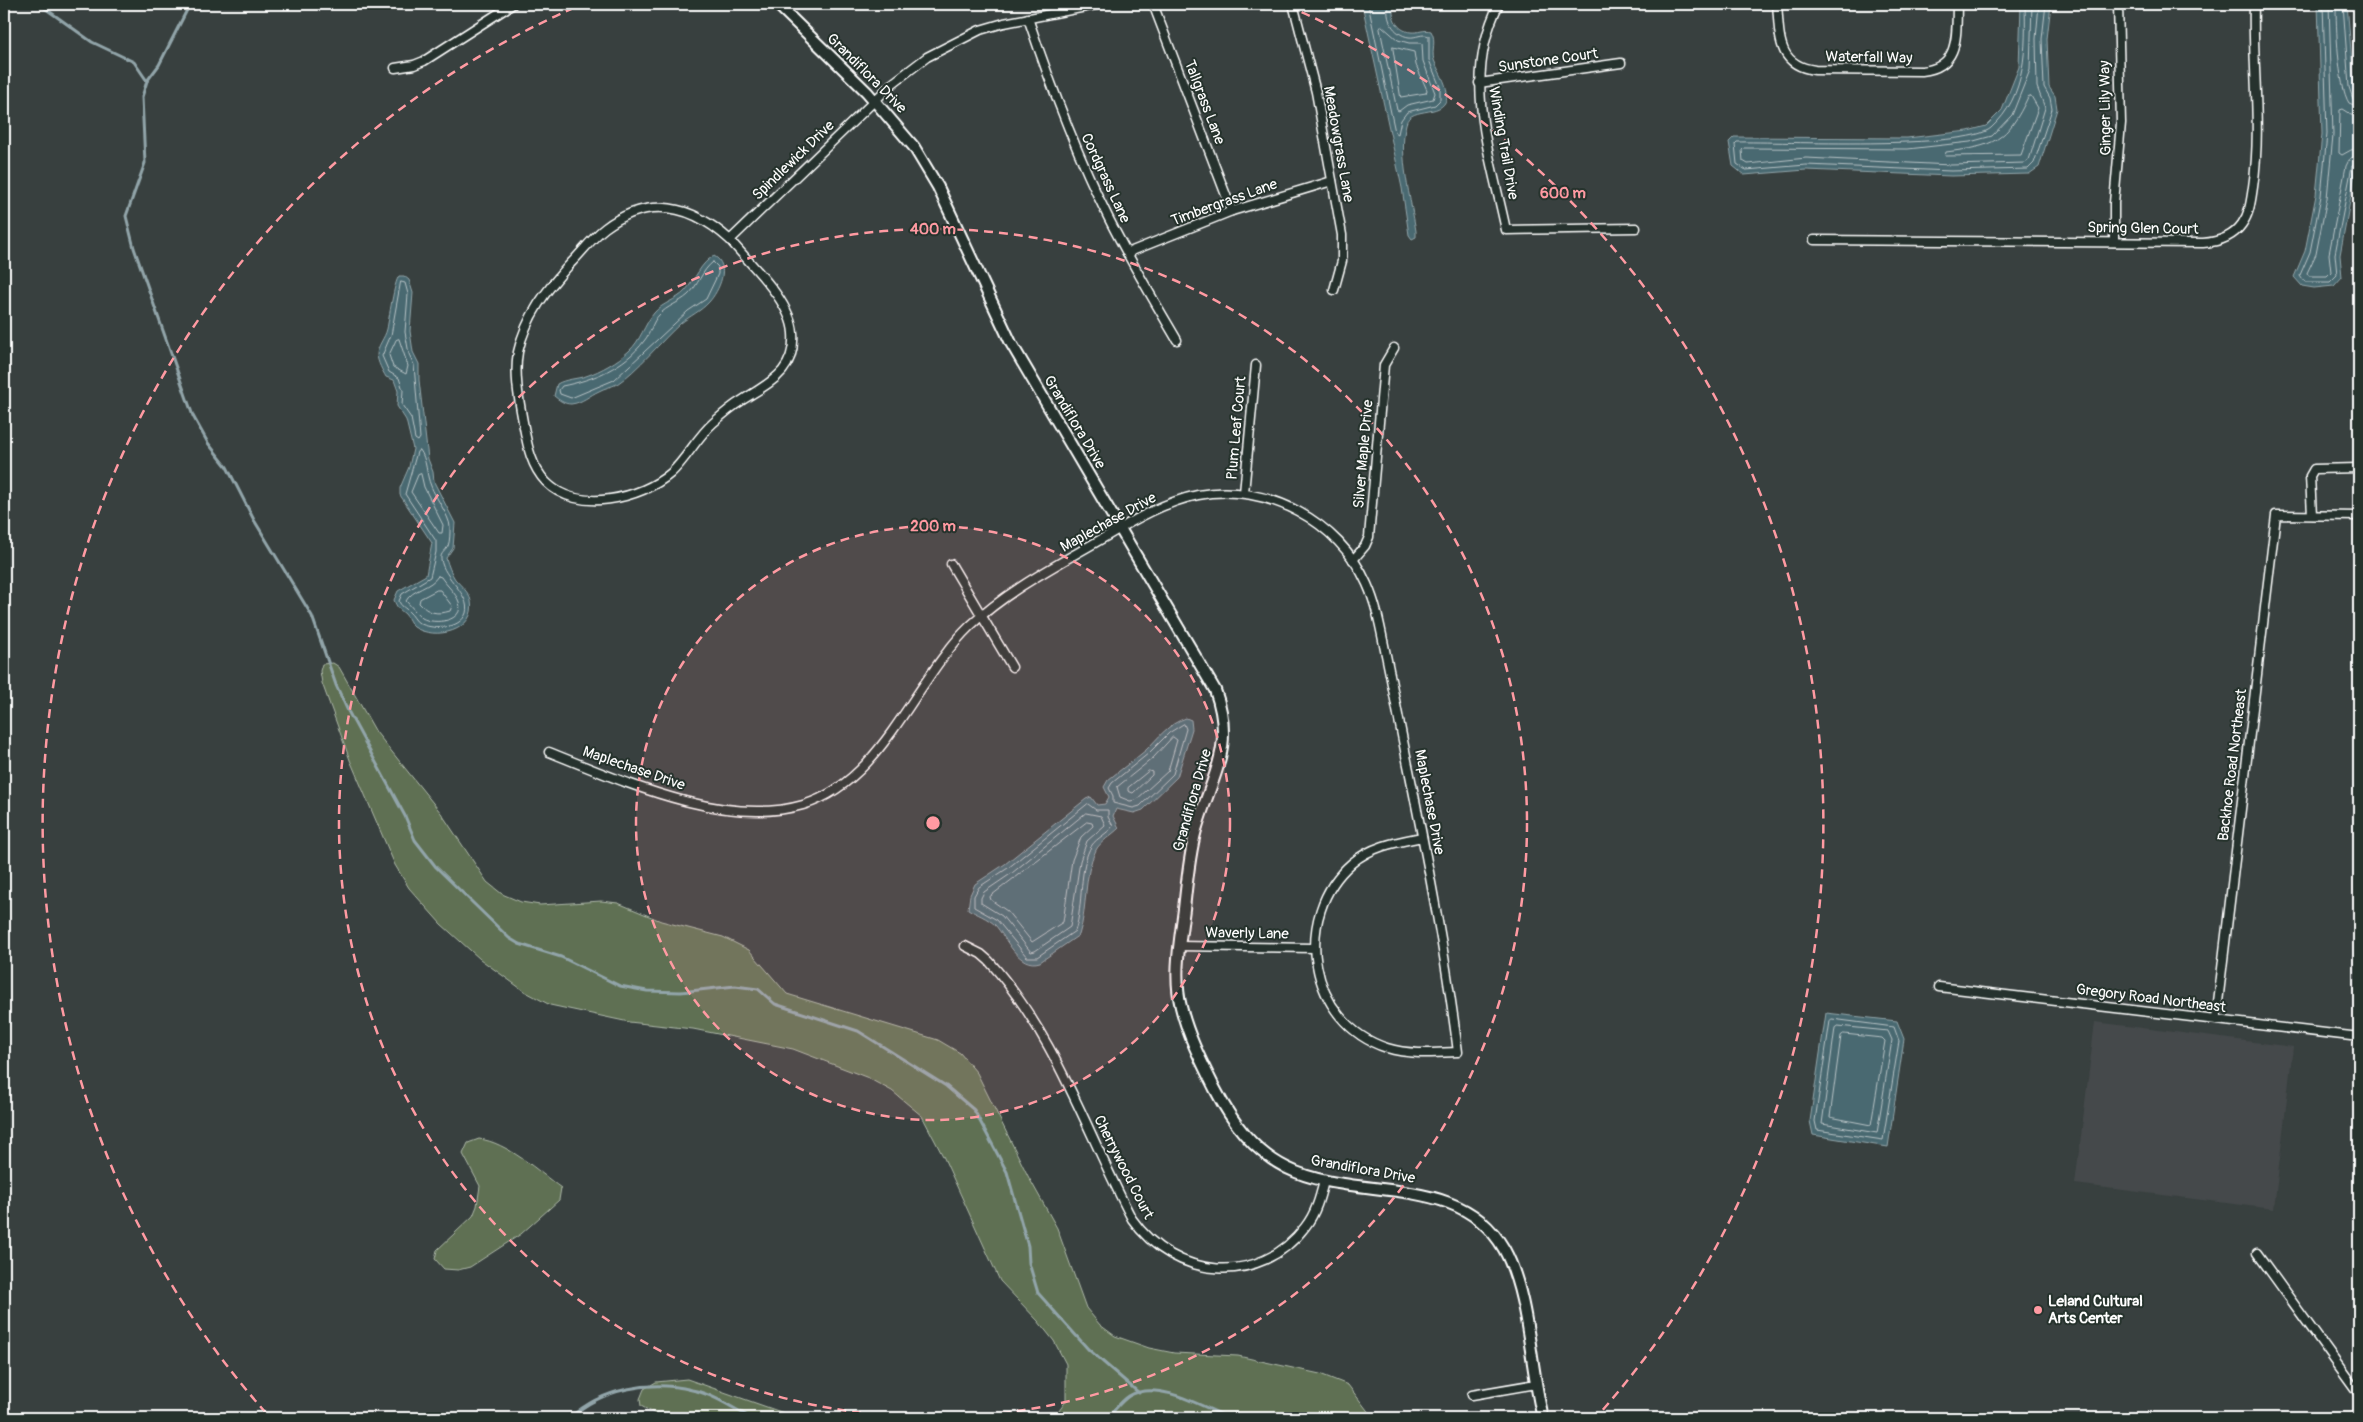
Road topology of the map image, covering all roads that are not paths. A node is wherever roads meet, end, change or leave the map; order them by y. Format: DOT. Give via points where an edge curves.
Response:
graph roads {
  1 [pos="512,4"];
  2 [pos="777,4"];
  3 [pos="1101,4"];
  4 [pos="1153,4"];
  5 [pos="1292,4"];
  6 [pos="1499,4"];
  7 [pos="1777,4"];
  8 [pos="1957,4"];
  9 [pos="2118,4"];
  10 [pos="2254,4"];
  11 [pos="1028,18"];
  12 [pos="1621,63"];
  13 [pos="395,68"];
  14 [pos="1479,83"];
  15 [pos="875,100"];
  16 [pos="1332,181"];
  17 [pos="1232,211"];
  18 [pos="1636,228"];
  19 [pos="730,240"];
  20 [pos="1814,240"];
  21 [pos="2114,242"];
  22 [pos="1127,253"];
  23 [pos="1334,290"];
  24 [pos="1177,340"];
  25 [pos="1394,348"];
  26 [pos="1256,365"];
  27 [pos="2359,468"];
  28 [pos="1244,493"];
  29 [pos="2312,515"];
  30 [pos="2359,516"];
  31 [pos="1121,528"];
  32 [pos="1353,560"];
  33 [pos="951,564"];
  34 [pos="982,615"];
  35 [pos="1012,667"];
  36 [pos="549,752"];
  37 [pos="1422,837"];
  38 [pos="965,946"];
  39 [pos="1179,946"];
  40 [pos="1314,948"];
  41 [pos="1939,987"];
  42 [pos="2216,1019"];
  43 [pos="2359,1037"];
  44 [pos="1324,1181"];
  45 [pos="2258,1253"];
  46 [pos="1536,1384"];
  47 [pos="2359,1394"];
  48 [pos="1472,1395"];
  49 [pos="1542,1418"];
  1 -- 13 [label="street" via="424,61"];
  2 -- 15 [label="street, Grandiflora Drive"];
  3 -- 11 [label="street, Spindlewick Drive"];
  4 -- 17 [label="street, Tallgrass Lane"];
  5 -- 16 [label="street, Meadowgrass Lane" via="1316,92"];
  6 -- 14 [label="street, Winding Trail Drive" via="1484,40"];
  7 -- 8 [label="street, Waterfall Way" via="1783,51 1798,66 1814,70 1922,71 1938,68 1951,54 1956,40"];
  9 -- 21 [label="street, Ginger Lily Way" via="2122,123 2114,203"];
  10 -- 21 [label="street, Spring Glen Court" via="2258,143 2246,218 2236,232 2211,242"];
  11 -- 15 [label="street, Spindlewick Drive" via="980,30 944,47 911,69"];
  11 -- 22 [label="street, Cordgrass Lane" via="1066,123"];
  12 -- 14 [label="street, Sunstone Court"];
  14 -- 18 [label="street, Winding Trail Drive" via="1481,111 1506,230"];
  15 -- 19 [label="street, Spindlewick Drive"];
  15 -- 31 [label="street, Grandiflora Drive" via="903,132 928,169 1012,343"];
  16 -- 17 [label="street, Timbergrass Lane"];
  16 -- 23 [label="street, Meadowgrass Lane" via="1343,248"];
  17 -- 22 [label="street, Timbergrass Lane"];
  19 -- 19 [label="street" via="707,221 681,209 667,207 636,212 604,229 550,286 525,332 518,352 517,373 528,451 539,473 554,489 572,496 595,499 621,497 645,489 670,473 721,416 766,386 786,366 793,343 791,323 778,298"];
  20 -- 21 [label="street, Spring Glen Court"];
  22 -- 24 [label="street, Cordgrass Lane"];
  25 -- 32 [label="street, Silver Maple Drive" via="1384,365 1369,537"];
  26 -- 28 [label="street, Plum Leaf Court"];
  27 -- 29 [label="street" via="2314,469 2310,476"];
  28 -- 31 [label="street, Maplechase Drive" via="1213,493 1181,499 1142,515"];
  28 -- 32 [label="street, Maplechase Drive" via="1279,502 1311,519 1339,542"];
  29 -- 30 [label="street"];
  29 -- 42 [label="street, Backhoe Road Northeast" via="2276,515"];
  31 -- 34 [label="street, Maplechase Drive" via="1025,585"];
  31 -- 39 [label="street, Grandiflora Drive" via="1210,679 1219,701 1224,728 1222,757 1192,846"];
  32 -- 37 [label="street, Maplechase Drive" via="1373,599"];
  33 -- 34 [label="street"];
  34 -- 35 [label="street"];
  34 -- 36 [label="street, Maplechase Drive" via="936,664 863,769 847,784 802,806 755,810 680,800"];
  37 -- 40 [label="street" via="1382,846 1343,872 1321,907"];
  37 -- 40 [label="street, Maplechase Drive" via="1458,1052 1404,1052 1362,1036 1339,1016 1325,994"];
  38 -- 44 [label="street, Cherrywood Court" via="989,961 1033,1017 1132,1219 1145,1237 1167,1254 1197,1266 1214,1268 1262,1261 1286,1247 1305,1227 1318,1204"];
  39 -- 40 [label="street, Waverly Lane"];
  39 -- 44 [label="street, Grandiflora Drive" via="1177,976 1184,1020 1223,1105 1243,1134 1263,1151 1285,1167"];
  41 -- 42 [label="street, Gregory Road Northeast"];
  42 -- 43 [label="street, Gregory Road Northeast"];
  44 -- 46 [label="street, Grandiflora Drive" via="1434,1198 1465,1211 1487,1226 1503,1247 1515,1274"];
  45 -- 47 [label="street"];
  46 -- 48 [label="street"];
  46 -- 49 [label="street, Grandiflora Drive"];
}
